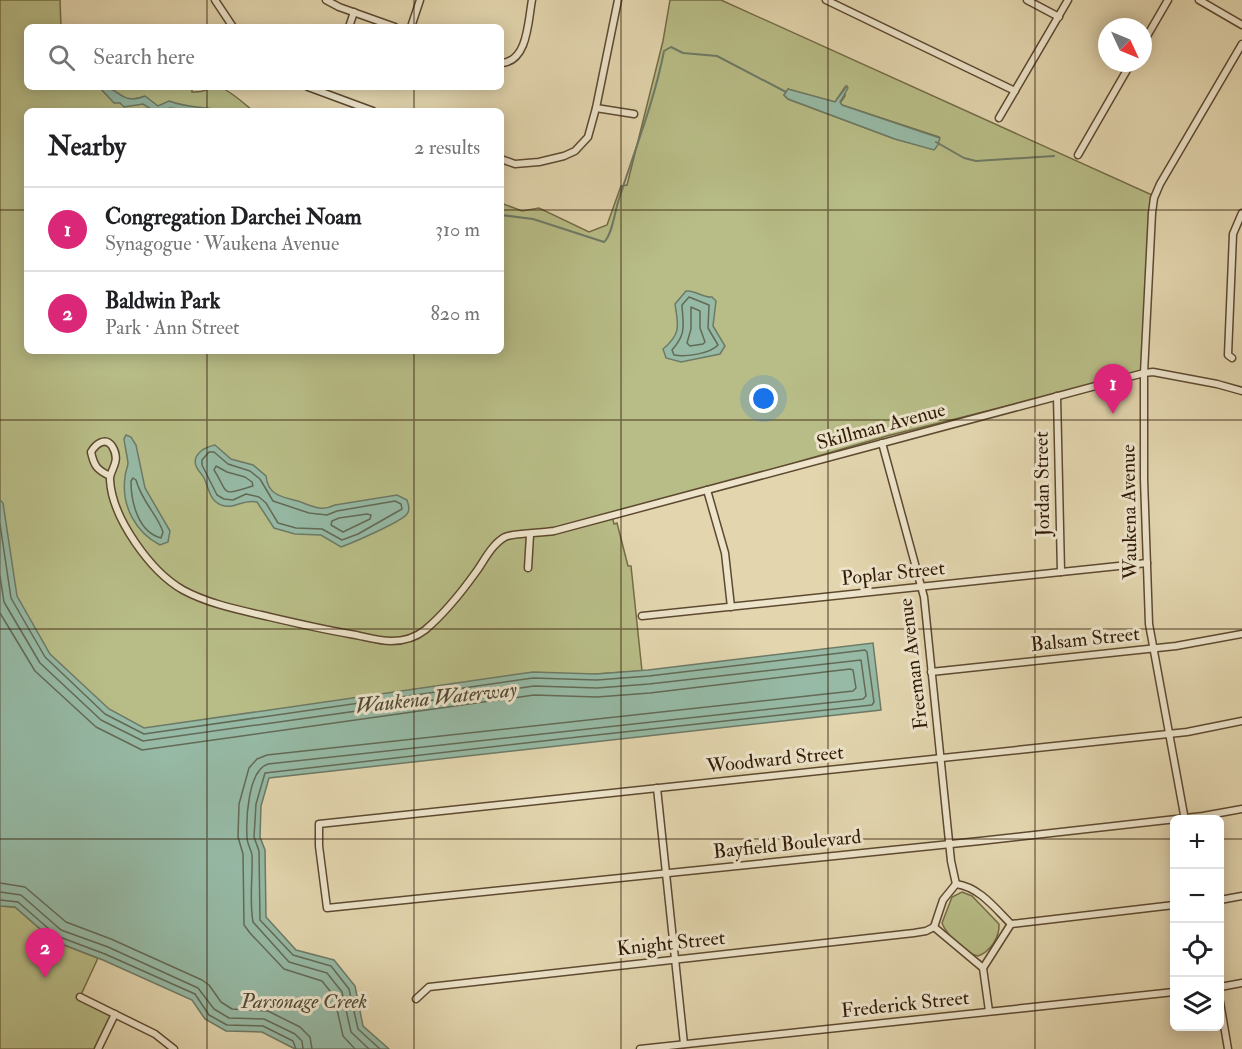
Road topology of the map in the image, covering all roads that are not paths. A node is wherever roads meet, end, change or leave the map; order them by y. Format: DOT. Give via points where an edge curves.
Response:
graph roads {
  1 [pos="214,0"];
  2 [pos="326,0"];
  3 [pos="420,0"];
  4 [pos="532,0"];
  5 [pos="618,0"];
  6 [pos="826,0"];
  7 [pos="1027,0"];
  8 [pos="1068,0"];
  9 [pos="1168,0"];
  10 [pos="1199,0"];
  11 [pos="354,12"];
  12 [pos="1059,17"];
  13 [pos="231,24"];
  14 [pos="350,24"];
  15 [pos="387,24"];
  16 [pos="412,24"];
  17 [pos="1242,25"];
  18 [pos="1152,28"];
  19 [pos="1242,44"];
  20 [pos="504,63"];
  21 [pos="1126,72"];
  22 [pos="326,90"];
  23 [pos="1015,91"];
  24 [pos="365,108"];
  25 [pos="596,108"];
  26 [pos="634,114"];
  27 [pos="999,118"];
  28 [pos="1078,155"];
  29 [pos="504,160"];
  30 [pos="1242,213"];
  31 [pos="1232,358"];
  32 [pos="1144,373"];
  33 [pos="1242,391"];
  34 [pos="1057,396"];
  35 [pos="882,443"];
  36 [pos="110,476"];
  37 [pos="707,490"];
  38 [pos="530,535"];
  39 [pos="1147,563"];
  40 [pos="528,568"];
  41 [pos="1061,572"];
  42 [pos="920,587"];
  43 [pos="730,607"];
  44 [pos="642,616"];
  45 [pos="1242,634"];
  46 [pos="1154,648"];
  47 [pos="932,672"];
  48 [pos="1242,721"];
  49 [pos="1169,733"];
  50 [pos="940,757"];
  51 [pos="657,788"];
  52 [pos="1242,809"];
  53 [pos="1184,815"];
  54 [pos="1208,815"];
  55 [pos="1170,821"];
  56 [pos="949,844"];
  57 [pos="666,873"];
  58 [pos="956,884"];
  59 [pos="1242,896"];
  60 [pos="1224,899"];
  61 [pos="1170,905"];
  62 [pos="336,908"];
  63 [pos="1011,924"];
  64 [pos="934,927"];
  65 [pos="674,959"];
  66 [pos="983,968"];
  67 [pos="1242,983"];
  68 [pos="1224,986"];
  69 [pos="1170,992"];
  70 [pos="80,997"];
  71 [pos="416,999"];
  72 [pos="989,1011"];
  73 [pos="115,1014"];
  74 [pos="1224,1026"];
  75 [pos="684,1044"];
  76 [pos="98,1049"];
  77 [pos="174,1049"];
  78 [pos="640,1049"];
  79 [pos="1228,1049"];
  1 -- 13 [label="street"];
  2 -- 11 [label="street"];
  3 -- 16 [label="street"];
  4 -- 20 [label="street" via="520,51 512,62"];
  5 -- 25 [label="street"];
  6 -- 23 [label="street"];
  7 -- 12 [label="street"];
  8 -- 12 [label="street"];
  9 -- 18 [label="street"];
  10 -- 17 [label="street"];
  11 -- 14 [label="street"];
  11 -- 15 [label="street"];
  12 -- 23 [label="street"];
  19 -- 32 [label="street, Waukena Avenue" via="1154,198"];
  21 -- 28 [label="street"];
  22 -- 24 [label="street"];
  23 -- 27 [label="street"];
  25 -- 26 [label="street"];
  25 -- 29 [label="street" via="588,137 575,151 538,162 515,164"];
  30 -- 31 [label="street" via="1233,234 1228,355"];
  32 -- 33 [label="street, Skillman Avenue"];
  32 -- 34 [label="street, Skillman Avenue"];
  32 -- 39 [label="street, Waukena Avenue"];
  34 -- 35 [label="street, Skillman Avenue"];
  34 -- 41 [label="street, Jordan Street"];
  35 -- 37 [label="street, Skillman Avenue"];
  35 -- 42 [label="street, Freeman Avenue"];
  36 -- 36 [label="street" via="116,462 112,447 102,441 91,452 99,471"];
  36 -- 38 [label="street, Skillman Avenue" via="113,498 124,524 151,562 183,590 242,610 389,641 407,639 425,630 452,603 499,542 506,537"];
  37 -- 38 [label="street, Skillman Avenue"];
  37 -- 43 [label="street" via="724,553"];
  38 -- 40 [label="street"];
  39 -- 41 [label="street, Poplar Street"];
  39 -- 46 [label="street, Waukena Avenue" via="1149,624"];
  41 -- 42 [label="street, Poplar Street"];
  42 -- 43 [label="street, Poplar Street"];
  42 -- 47 [label="street, Freeman Avenue"];
  43 -- 44 [label="street, Poplar Street"];
  45 -- 46 [label="street, Balsam Street"];
  46 -- 47 [label="street, Balsam Street"];
  46 -- 49 [label="street, Waukena Avenue"];
  47 -- 50 [label="street, Freeman Avenue"];
  48 -- 49 [label="street, Woodward Street"];
  49 -- 50 [label="street, Woodward Street"];
  49 -- 53 [label="street, Waukena Avenue"];
  50 -- 51 [label="street, Woodward Street"];
  50 -- 56 [label="street, Freeman Avenue"];
  51 -- 57 [label="street"];
  51 -- 62 [label="street, Woodward Street" via="319,824 327,908"];
  52 -- 54 [label="street, Bayfield Boulevard"];
  55 -- 56 [label="street, Bayfield Boulevard"];
  56 -- 57 [label="street, Bayfield Boulevard"];
  56 -- 58 [label="street, Freeman Avenue"];
  57 -- 62 [label="street, Bayfield Boulevard"];
  57 -- 65 [label="street"];
  58 -- 63 [label="street" via="976,891"];
  58 -- 64 [label="street" via="943,900"];
  59 -- 60 [label="street"];
  61 -- 63 [label="street"];
  63 -- 66 [label="street"];
  64 -- 65 [label="street, Knight Street" via="914,933"];
  64 -- 66 [label="street"];
  65 -- 71 [label="street, Knight Street" via="429,987"];
  65 -- 75 [label="street"];
  66 -- 72 [label="street"];
  67 -- 68 [label="street"];
  69 -- 72 [label="street, Frederick Street"];
  70 -- 73 [label="street"];
  72 -- 75 [label="street, Frederick Street"];
  73 -- 76 [label="street"];
  73 -- 77 [label="street" via="155,1034"];
  74 -- 79 [label="street"];
  75 -- 78 [label="street, Frederick Street"];
}
